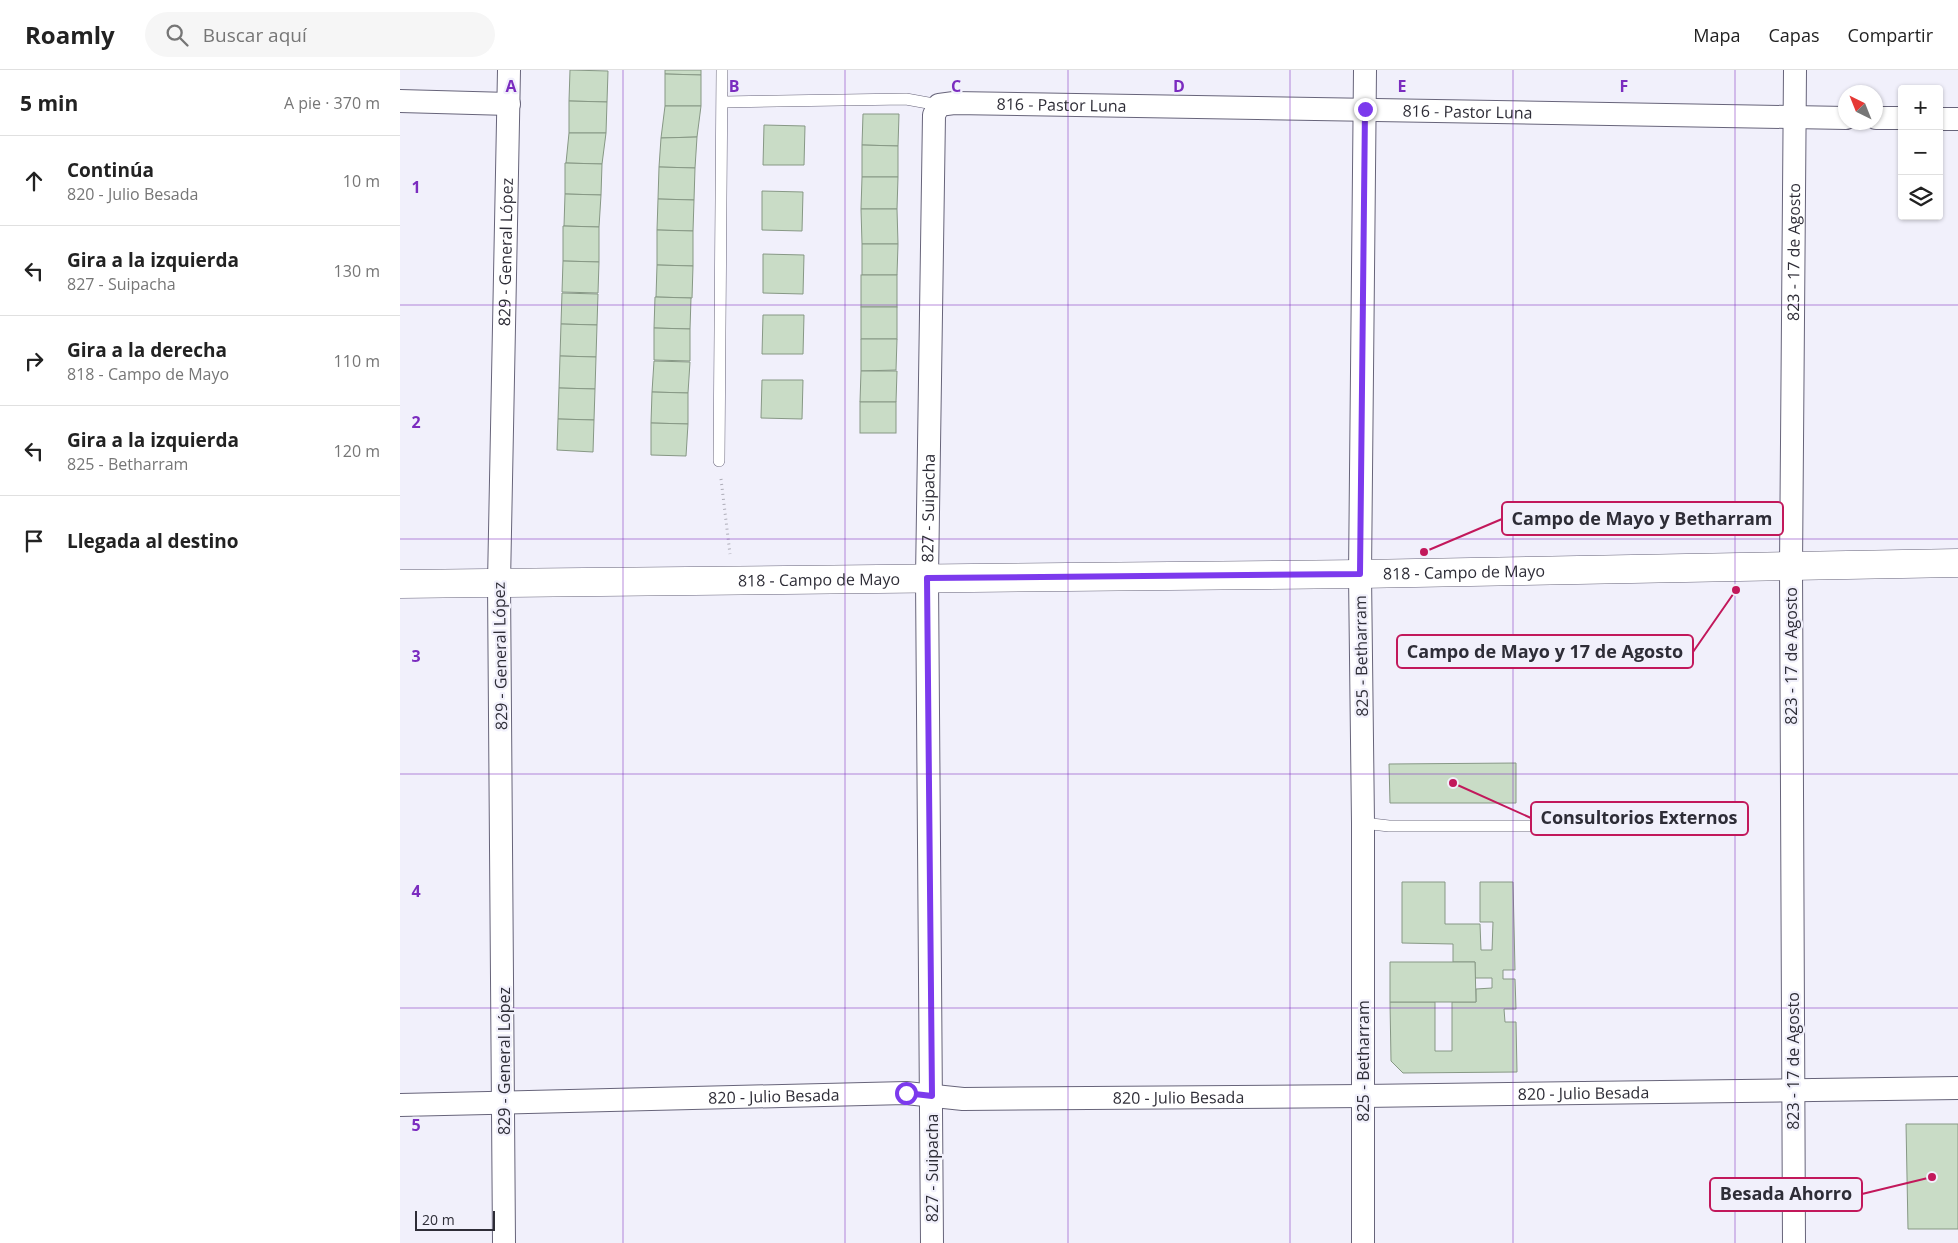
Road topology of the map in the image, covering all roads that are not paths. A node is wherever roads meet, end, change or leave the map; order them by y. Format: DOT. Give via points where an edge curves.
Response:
graph roads {
  1 [pos="509,70"];
  2 [pos="722,70"];
  3 [pos="1365,70"];
  4 [pos="1795,70"];
  5 [pos="400,101"];
  6 [pos="723,102"];
  7 [pos="509,104"];
  8 [pos="939,105"];
  9 [pos="1365,109"];
  10 [pos="1795,117"];
  11 [pos="1838,118"];
  12 [pos="1883,118"];
  13 [pos="1898,118"];
  14 [pos="1943,119"];
  15 [pos="1958,119"];
  16 [pos="718,461"];
  17 [pos="1958,563"];
  18 [pos="1791,567"];
  19 [pos="1360,574"];
  20 [pos="927,578"];
  21 [pos="499,583"];
  22 [pos="400,584"];
  23 [pos="1363,823"];
  24 [pos="1538,826"];
  25 [pos="1958,1088"];
  26 [pos="1793,1089"];
  27 [pos="932,1096"];
  28 [pos="1363,1096"];
  29 [pos="505,1104"];
  30 [pos="400,1105"];
  31 [pos="504,1243"];
  32 [pos="932,1243"];
  33 [pos="1362,1243"];
  34 [pos="1794,1243"];
  1 -- 7 [label="street, 829 - General López"];
  2 -- 6 [label="lane"];
  3 -- 9 [label="street, 825 - Betharram"];
  4 -- 10 [label="street, 823 - 17 de Agosto"];
  5 -- 7 [label="street"];
  6 -- 8 [label="lane" via="906,99"];
  6 -- 16 [label="lane"];
  7 -- 21 [label="street, 829 - General López"];
  8 -- 9 [label="street, 816 - Pastor Luna"];
  8 -- 20 [label="street, 827 - Suipacha" via="934,115"];
  9 -- 10 [label="street, 816 - Pastor Luna"];
  9 -- 19 [label="street, 825 - Betharram"];
  10 -- 11 [label="street, 816 - Pastor Luna"];
  10 -- 18 [label="street, 823 - 17 de Agosto"];
  12 -- 13 [label="street"];
  14 -- 15 [label="street"];
  17 -- 18 [label="street, 818 - Campo de Mayo"];
  18 -- 19 [label="street, 818 - Campo de Mayo"];
  18 -- 26 [label="street, 823 - 17 de Agosto"];
  19 -- 20 [label="street, 818 - Campo de Mayo"];
  19 -- 23 [label="street, 825 - Betharram"];
  20 -- 21 [label="street, 818 - Campo de Mayo"];
  20 -- 27 [label="street, 827 - Suipacha"];
  21 -- 22 [label="street, 818 - Campo de Mayo"];
  21 -- 29 [label="street, 829 - General López"];
  23 -- 24 [label="lane" via="1390,826"];
  23 -- 28 [label="street, 825 - Betharram"];
  25 -- 26 [label="street, 820 - Julio Besada"];
  26 -- 28 [label="street, 820 - Julio Besada"];
  26 -- 34 [label="street, 823 - 17 de Agosto"];
  27 -- 28 [label="street, 820 - Julio Besada" via="963,1099"];
  27 -- 29 [label="street, 820 - Julio Besada" via="906,1093"];
  27 -- 32 [label="street, 827 - Suipacha"];
  28 -- 33 [label="street, 825 - Betharram"];
  29 -- 30 [label="street, 820 - Julio Besada"];
  29 -- 31 [label="street, 829 - General López"];
}
